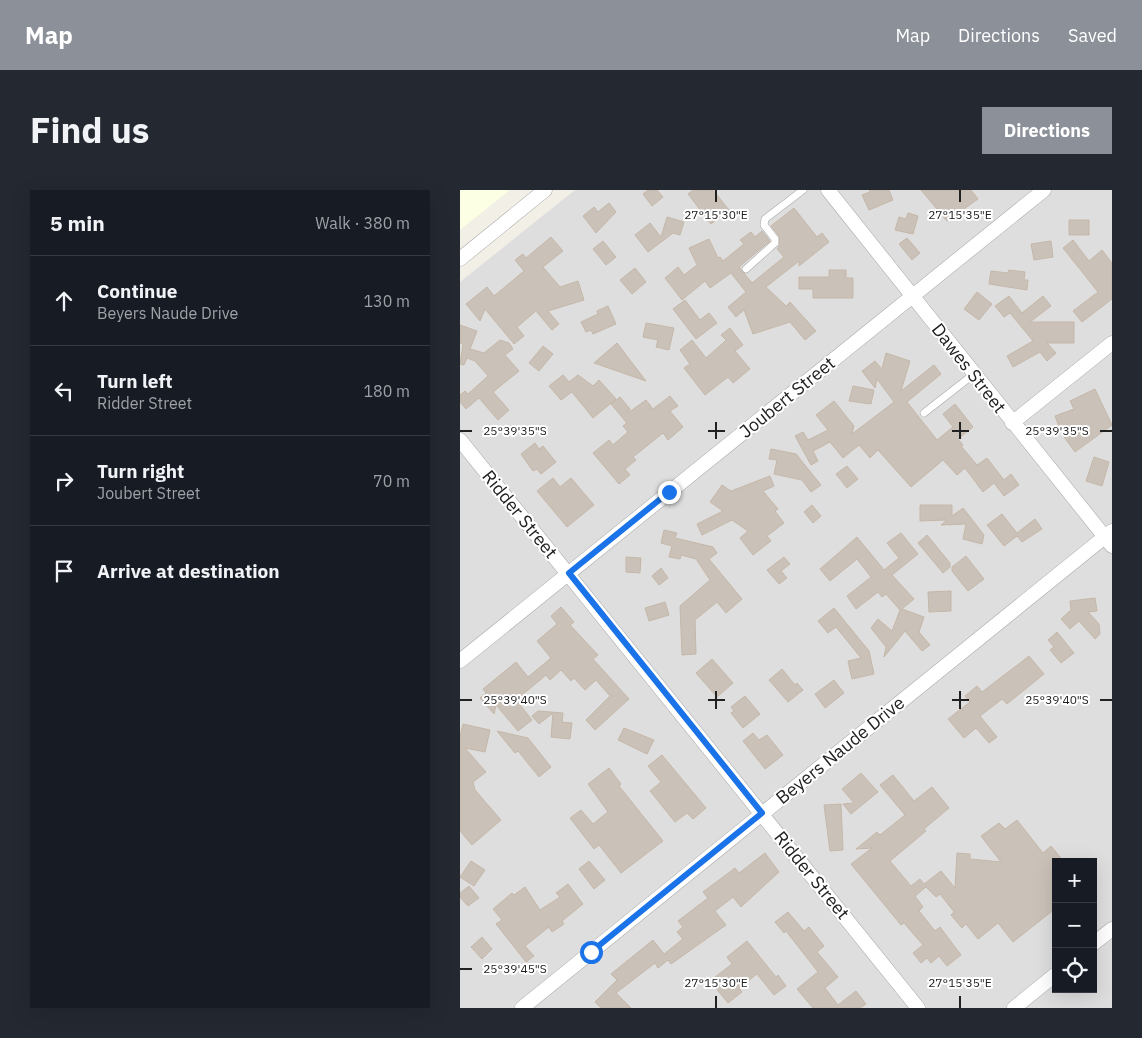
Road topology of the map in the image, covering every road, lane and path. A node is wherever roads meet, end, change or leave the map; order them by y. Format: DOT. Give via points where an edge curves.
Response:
graph roads {
  1 [pos="546,190"];
  2 [pos="803,190"];
  3 [pos="828,190"];
  4 [pos="1044,190"];
  5 [pos="460,259"];
  6 [pos="746,268"];
  7 [pos="913,296"];
  8 [pos="1112,343"];
  9 [pos="974,374"];
  10 [pos="924,413"];
  11 [pos="1012,423"];
  12 [pos="460,440"];
  13 [pos="1110,538"];
  14 [pos="569,573"];
  15 [pos="460,661"];
  16 [pos="762,813"];
  17 [pos="1112,928"];
  18 [pos="1097,941"];
  19 [pos="1052,977"];
  20 [pos="522,1008"];
  21 [pos="918,1008"];
  22 [pos="1014,1008"];
  1 -- 5 [label="street"];
  2 -- 6 [label="lane" via="765,219 764,225 775,243"];
  3 -- 7 [label="street, Dawes Street"];
  4 -- 7 [label="street, Joubert Street"];
  7 -- 9 [label="street, Dawes Street"];
  7 -- 14 [label="street, Joubert Street"];
  8 -- 11 [label="street"];
  9 -- 10 [label="lane"];
  9 -- 11 [label="street, Dawes Street"];
  11 -- 13 [label="street, Dawes Street"];
  12 -- 14 [label="street, Ridder Street"];
  13 -- 16 [label="street, Beyers Naude Drive"];
  14 -- 15 [label="street, Joubert Street"];
  14 -- 16 [label="street, Ridder Street"];
  16 -- 20 [label="street, Beyers Naude Drive"];
  16 -- 21 [label="street, Ridder Street"];
  17 -- 18 [label="street"];
  19 -- 22 [label="street"];
}
